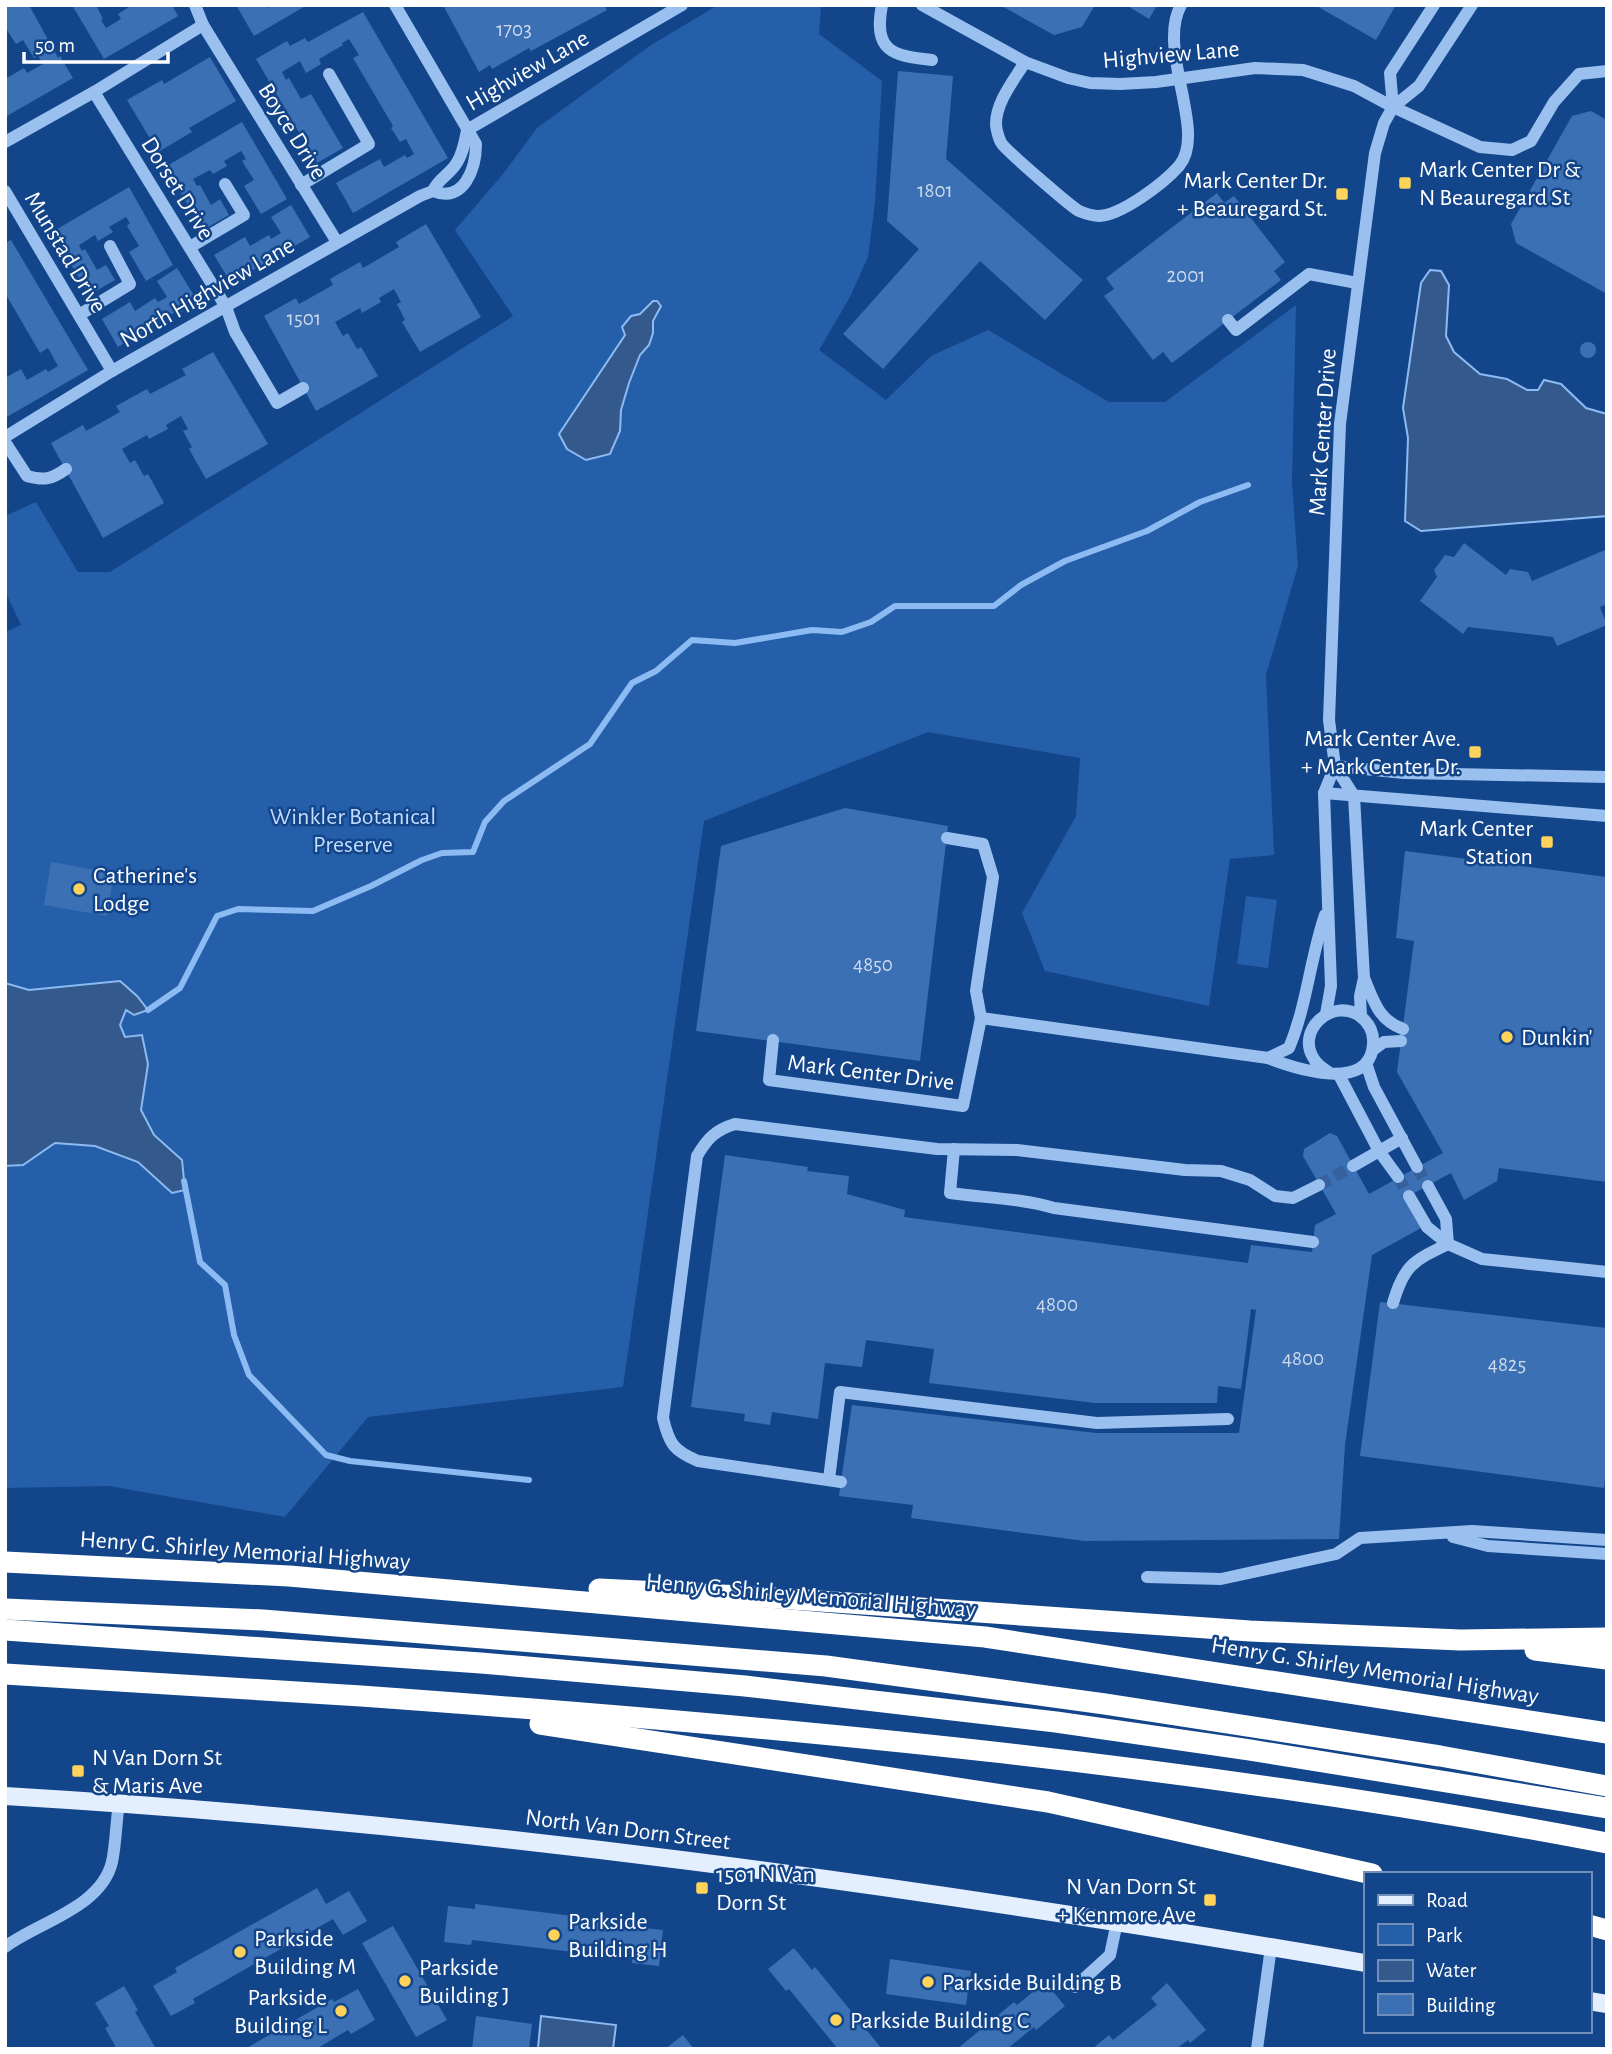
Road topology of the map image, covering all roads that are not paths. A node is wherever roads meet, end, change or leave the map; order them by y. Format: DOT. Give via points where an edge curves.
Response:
graph roads {
  1 [pos="195,5"];
  2 [pos="395,5"];
  3 [pos="681,5"];
  4 [pos="883,5"];
  5 [pos="922,5"];
  6 [pos="1181,5"];
  7 [pos="1434,5"];
  8 [pos="1472,5"];
  9 [pos="657,11"];
  10 [pos="203,25"];
  11 [pos="932,60"];
  12 [pos="1025,62"];
  13 [pos="1607,71"];
  14 [pos="329,74"];
  15 [pos="1179,79"];
  16 [pos="94,92"];
  17 [pos="1393,107"];
  18 [pos="467,130"];
  19 [pos="5,142"];
  20 [pos="225,184"];
  21 [pos="301,185"];
  22 [pos="5,191"];
  23 [pos="433,191"];
  24 [pos="337,242"];
  25 [pos="110,246"];
  26 [pos="190,247"];
  27 [pos="1357,283"];
  28 [pos="226,307"];
  29 [pos="79,314"];
  30 [pos="1228,320"];
  31 [pos="112,371"];
  32 [pos="303,388"];
  33 [pos="5,439"];
  34 [pos="66,469"];
  35 [pos="1335,766"];
  36 [pos="1607,777"];
  37 [pos="1324,793"];
  38 [pos="1354,796"];
  39 [pos="1607,816"];
  40 [pos="947,838"];
  41 [pos="1328,904"];
  42 [pos="1364,978"];
  43 [pos="1326,1014"];
  44 [pos="1361,1017"];
  45 [pos="981,1018"];
  46 [pos="773,1040"];
  47 [pos="1373,1050"];
  48 [pos="1268,1058"];
  49 [pos="1366,1063"];
  50 [pos="1334,1074"];
  51 [pos="1402,1138"];
  52 [pos="954,1149"];
  53 [pos="1379,1151"];
  54 [pos="1353,1166"];
  55 [pos="1417,1167"];
  56 [pos="1398,1177"];
  57 [pos="1319,1185"];
  58 [pos="1428,1186"];
  59 [pos="1409,1196"];
  60 [pos="1313,1242"];
  61 [pos="1448,1244"];
  62 [pos="1607,1272"];
  63 [pos="1393,1303"];
  64 [pos="1228,1419"];
  65 [pos="1443,1535"];
  66 [pos="1607,1540"];
  67 [pos="1607,1553"];
  68 [pos="5,1562"];
  69 [pos="289,1576"];
  70 [pos="1147,1577"];
  71 [pos="5,1609"];
  72 [pos="5,1630"];
  73 [pos="1607,1638"];
  74 [pos="1460,1640"];
  75 [pos="1607,1659"];
  76 [pos="5,1674"];
  77 [pos="361,1696"];
  78 [pos="1607,1733"];
  79 [pos="1607,1786"];
  80 [pos="5,1796"];
  81 [pos="119,1803"];
  82 [pos="1607,1808"];
  83 [pos="1607,1843"];
  84 [pos="1364,1872"];
  85 [pos="1117,1922"];
  86 [pos="7,1944"];
  87 [pos="1271,1947"];
  88 [pos="1364,1963"];
  89 [pos="1074,1987"];
  90 [pos="1257,2049"];
  1 -- 10 [label="street, Boyce Drive"];
  2 -- 18 [label="street"];
  3 -- 9 [label="street, Highview Lane"];
  4 -- 11 [label="street" via="880,34 888,48 904,57"];
  5 -- 12 [label="street, Highview Lane"];
  6 -- 15 [label="street" via="1173,48"];
  7 -- 17 [label="street, Mark Center Drive" via="1390,74"];
  8 -- 17 [label="street, Mark Center Drive" via="1419,86"];
  9 -- 18 [label="street, Highview Lane"];
  10 -- 16 [label="street"];
  10 -- 21 [label="street, Boyce Drive"];
  12 -- 15 [label="street, Highview Lane" via="1090,83"];
  12 -- 15 [label="street" via="1001,103 996,124 1001,144 1078,211 1097,216 1130,205 1180,165 1187,149"];
  13 -- 17 [label="street, Highview Lane" via="1579,74 1554,102 1531,141 1512,150 1480,147"];
  14 -- 21 [label="street" via="369,144"];
  15 -- 17 [label="street, Highview Lane" via="1255,68 1303,70 1346,83"];
  16 -- 19 [label="street"];
  16 -- 26 [label="street, Dorset Drive"];
  17 -- 27 [label="street, Mark Center Drive" via="1374,153"];
  18 -- 23 [label="street, North Highview Lane" via="457,164"];
  18 -- 23 [label="street, North Highview Lane" via="476,144 470,176 455,192 443,195"];
  20 -- 26 [label="street" via="244,215"];
  21 -- 24 [label="street, Boyce Drive"];
  22 -- 29 [label="street, Munstad Drive"];
  23 -- 24 [label="street, North Highview Lane"];
  24 -- 28 [label="street, North Highview Lane"];
  25 -- 29 [label="street" via="130,284"];
  26 -- 28 [label="street, Dorset Drive"];
  27 -- 30 [label="street" via="1310,274 1236,330"];
  27 -- 35 [label="street, Mark Center Drive" via="1339,437 1329,720"];
  28 -- 31 [label="street, North Highview Lane"];
  28 -- 32 [label="street, Dorset Drive" via="235,332 276,403"];
  29 -- 31 [label="street, Munstad Drive"];
  31 -- 33 [label="street, North Highview Lane"];
  33 -- 34 [label="street" via="27,476 42,481"];
  35 -- 36 [label="street" via="1404,773"];
  35 -- 37 [label="street, Mark Center Drive"];
  35 -- 38 [label="street, Mark Center Drive"];
  37 -- 38 [label="street"];
  37 -- 41 [label="street, Mark Center Drive"];
  38 -- 39 [label="street"];
  38 -- 42 [label="street, Mark Center Drive"];
  40 -- 45 [label="street, Mark Center Drive" via="983,844 993,877 976,991"];
  41 -- 43 [label="street, Mark Center Drive" via="1331,986"];
  41 -- 48 [label="street, Mark Center Drive" via="1298,1026 1289,1048"];
  42 -- 44 [label="street, Mark Center Drive"];
  42 -- 47 [label="street" via="1378,1012 1402,1035"];
  43 -- 44 [label="street" via="1343,1010"];
  43 -- 50 [label="street" via="1313,1027 1309,1045 1315,1062"];
  44 -- 47 [label="street" via="1372,1032"];
  45 -- 46 [label="street, Mark Center Drive" via="963,1106 769,1080"];
  45 -- 48 [label="street"];
  47 -- 49 [label="street"];
  48 -- 50 [label="street" via="1286,1066"];
  49 -- 50 [label="street" via="1357,1071"];
  49 -- 51 [label="street"];
  50 -- 53 [label="street"];
  51 -- 53 [label="street"];
  51 -- 55 [label="street"];
  52 -- 57 [label="street" via="1017,1150 1221,1171 1250,1180 1275,1196 1293,1198"];
  52 -- 60 [label="street" via="950,1193"];
  52 -- 64 [label="street" via="735,1124 706,1140 697,1156 663,1418 667,1438 680,1453 698,1461 835,1480 841,1392 1097,1423"];
  53 -- 54 [label="street"];
  53 -- 56 [label="street"];
  58 -- 61 [label="street" via="1446,1219"];
  59 -- 61 [label="street" via="1427,1227"];
  61 -- 62 [label="street" via="1482,1259"];
  61 -- 63 [label="street" via="1410,1265"];
  65 -- 66 [label="street" via="1472,1531"];
  65 -- 67 [label="street" via="1488,1546"];
  65 -- 70 [label="street" via="1360,1538 1336,1554 1222,1579"];
  68 -- 69 [label="highway, Henry G. Shirley Memorial Highway"];
  69 -- 74 [label="highway" via="762,1597 1250,1631"];
  69 -- 78 [label="highway, Henry G. Shirley Memorial Highway" via="985,1637"];
  71 -- 79 [label="highway" via="263,1620 826,1666 1105,1704"];
  72 -- 82 [label="highway" via="731,1685 1264,1752"];
  73 -- 74 [label="highway"];
  74 -- 75 [label="highway"];
  76 -- 77 [label="highway"];
  77 -- 83 [label="highway" via="1039,1756 1395,1805"];
  77 -- 84 [label="highway" via="1048,1802"];
  80 -- 81 [label="main road, North Van Dorn Street"];
  81 -- 85 [label="main road, North Van Dorn Street" via="604,1849"];
  81 -- 86 [label="street" via="111,1865 100,1884 74,1910"];
  85 -- 87 [label="main road, North Van Dorn Street"];
  85 -- 89 [label="street" via="1110,1955"];
  87 -- 88 [label="main road, North Van Dorn Street"];
  87 -- 90 [label="street"];
}
